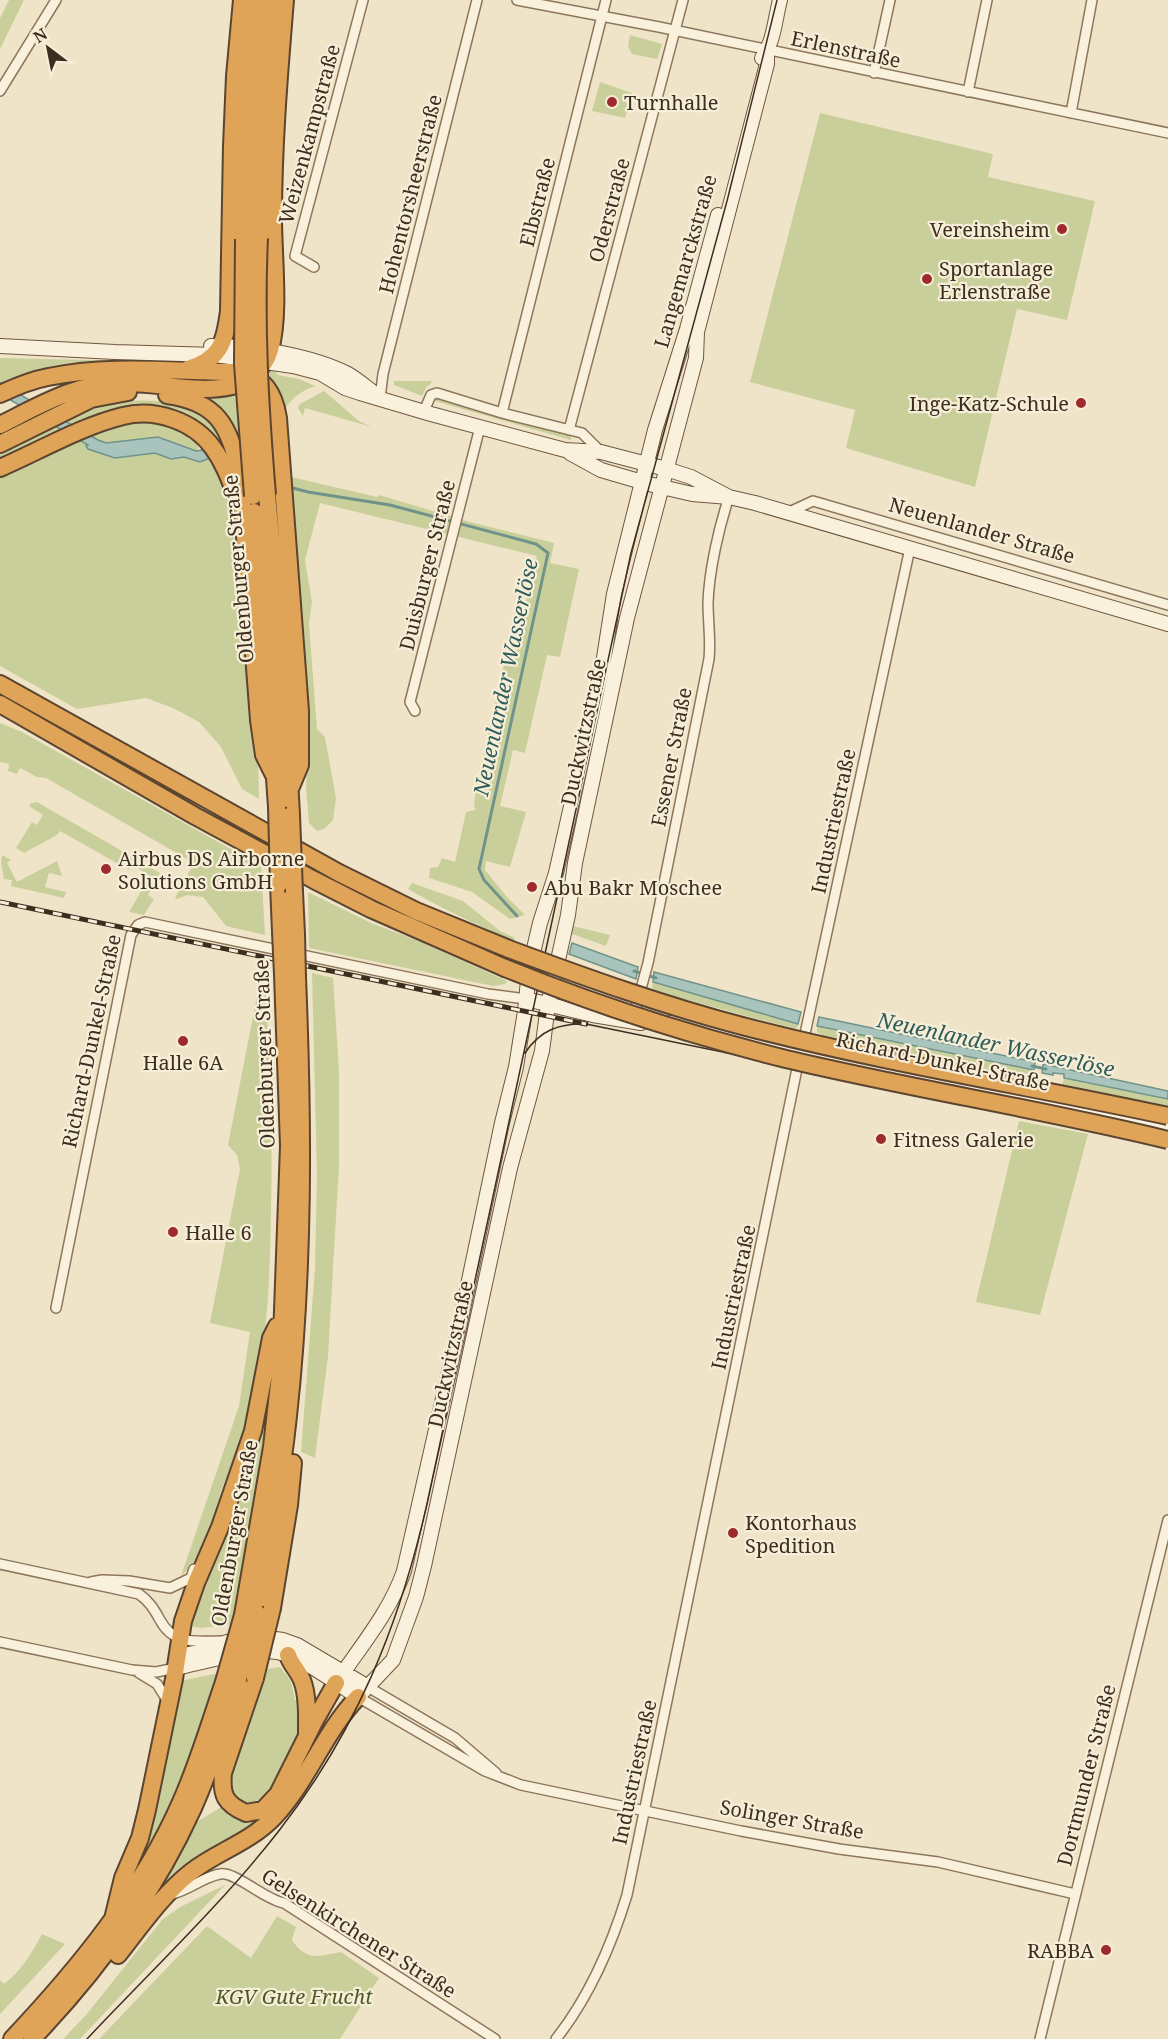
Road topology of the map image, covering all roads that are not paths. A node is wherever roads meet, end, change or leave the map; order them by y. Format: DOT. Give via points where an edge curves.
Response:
graph roads {
  1 [pos="56,0"];
  2 [pos="242,0"];
  3 [pos="271,0"];
  4 [pos="285,0"];
  5 [pos="363,0"];
  6 [pos="477,0"];
  7 [pos="517,0"];
  8 [pos="606,0"];
  9 [pos="683,0"];
  10 [pos="780,0"];
  11 [pos="890,0"];
  12 [pos="987,0"];
  13 [pos="1092,0"];
  14 [pos="260,11"];
  15 [pos="603,16"];
  16 [pos="676,31"];
  17 [pos="767,51"];
  18 [pos="874,73"];
  19 [pos="0,91"];
  20 [pos="968,92"];
  21 [pos="1071,113"];
  22 [pos="1168,133"];
  23 [pos="314,267"];
  24 [pos="0,346"];
  25 [pos="218,350"];
  26 [pos="267,356"];
  27 [pos="181,371"];
  28 [pos="254,376"];
  29 [pos="165,387"];
  30 [pos="6,391"];
  31 [pos="130,391"];
  32 [pos="380,398"];
  33 [pos="424,411"];
  34 [pos="42,413"];
  35 [pos="501,413"];
  36 [pos="0,425"];
  37 [pos="480,427"];
  38 [pos="569,430"];
  39 [pos="0,444"];
  40 [pos="565,450"];
  41 [pos="601,452"];
  42 [pos="646,463"];
  43 [pos="0,468"];
  44 [pos="666,469"];
  45 [pos="641,482"];
  46 [pos="661,487"];
  47 [pos="260,496"];
  48 [pos="729,497"];
  49 [pos="787,513"];
  50 [pos="243,515"];
  51 [pos="910,548"];
  52 [pos="1168,605"];
  53 [pos="1168,624"];
  54 [pos="2,685"];
  55 [pos="0,704"];
  56 [pos="416,711"];
  57 [pos="0,714"];
  58 [pos="54,733"];
  59 [pos="275,777"];
  60 [pos="290,789"];
  61 [pos="284,811"];
  62 [pos="288,933"];
  63 [pos="290,975"];
  64 [pos="526,999"];
  65 [pos="548,1005"];
  66 [pos="632,1022"];
  67 [pos="801,1050"];
  68 [pos="1168,1116"];
  69 [pos="1168,1129"];
  70 [pos="1168,1140"];
  71 [pos="56,1308"];
  72 [pos="284,1312"];
  73 [pos="1168,1520"];
  74 [pos="220,1527"];
  75 [pos="0,1564"];
  76 [pos="90,1583"];
  77 [pos="257,1612"];
  78 [pos="0,1642"];
  79 [pos="178,1655"];
  80 [pos="288,1655"];
  81 [pos="132,1670"];
  82 [pos="340,1677"];
  83 [pos="239,1680"];
  84 [pos="363,1692"];
  85 [pos="169,1703"];
  86 [pos="307,1734"];
  87 [pos="503,1778"];
  88 [pos="645,1810"];
  89 [pos="167,1894"];
  90 [pos="1075,1894"];
  91 [pos="113,1919"];
  92 [pos="82,1983"];
  93 [pos="13,2038"];
  94 [pos="32,2039"];
  95 [pos="495,2039"];
  96 [pos="556,2039"];
  97 [pos="1040,2039"];
  1 -- 19 [label="street"];
  2 -- 25 [label="highway" via="232,134 229,311 225,338"];
  3 -- 14 [label="highway, Oldenburger Straße"];
  4 -- 26 [label="highway" via="275,127 274,301"];
  5 -- 23 [label="street, Weizenkampstraße" via="296,256"];
  6 -- 32 [label="street, Hohentorsheerstraße"];
  7 -- 15 [label="street, Erlenstraße"];
  8 -- 15 [label="street, Elbstraße"];
  9 -- 16 [label="street, Oderstraße"];
  10 -- 17 [label="main road, Langemarckstraße"];
  11 -- 18 [label="street"];
  12 -- 20 [label="street"];
  13 -- 21 [label="street"];
  14 -- 47 [label="highway, Oldenburger Straße, bridge" via="249,98 251,239 243,364"];
  15 -- 16 [label="street, Erlenstraße"];
  15 -- 35 [label="street, Elbstraße"];
  16 -- 17 [label="street, Erlenstraße"];
  16 -- 38 [label="street, Oderstraße"];
  17 -- 18 [label="street, Erlenstraße"];
  17 -- 42 [label="main road, Langemarckstraße" via="760,62"];
  17 -- 44 [label="main road, Langemarckstraße" via="768,64"];
  18 -- 20 [label="street, Erlenstraße"];
  20 -- 21 [label="street, Erlenstraße"];
  21 -- 22 [label="street, Erlenstraße"];
  24 -- 25 [label="main road, Neuenlander Straße" via="115,344"];
  25 -- 26 [label="main road, Neuenlander Straße"];
  25 -- 27 [label="highway" via="200,366"];
  26 -- 28 [label="highway"];
  26 -- 32 [label="main road, Neuenlander Straße"];
  27 -- 28 [label="highway"];
  27 -- 30 [label="highway" via="93,371 46,377"];
  28 -- 29 [label="highway" via="233,386"];
  28 -- 60 [label="highway" via="267,388 278,418 300,711 300,765"];
  29 -- 31 [label="highway"];
  29 -- 34 [label="highway" via="101,384 61,394"];
  31 -- 34 [label="highway"];
  31 -- 50 [label="highway" via="192,400 215,414 235,453"];
  32 -- 33 [label="main road, Neuenlander Straße"];
  33 -- 35 [label="street, Neuenlander Straße" via="431,395 437,393"];
  33 -- 37 [label="main road, Neuenlander Straße"];
  34 -- 36 [label="highway"];
  34 -- 39 [label="highway"];
  35 -- 38 [label="street, Neuenlander Straße"];
  37 -- 40 [label="main road, Neuenlander Straße"];
  37 -- 56 [label="street, Duisburger Straße" via="410,702"];
  38 -- 41 [label="street, Neuenlander Straße" via="582,433"];
  40 -- 41 [label="main road, Neuenlander Straße"];
  40 -- 45 [label="main road, Neuenlander Straße" via="601,470"];
  41 -- 42 [label="main road, Neuenlander Straße"];
  42 -- 44 [label="main road, Neuenlander Straße"];
  42 -- 45 [label="main road, Langemarckstraße"];
  43 -- 50 [label="highway" via="89,428 124,416 153,413 190,427 215,451"];
  44 -- 46 [label="main road, Duckwitzstraße"];
  44 -- 48 [label="main road, Neuenlander Straße"];
  45 -- 46 [label="main road, Neuenlander Straße"];
  45 -- 64 [label="main road, Duckwitzstraße" via="556,873 529,970"];
  46 -- 48 [label="main road, Neuenlander Straße"];
  46 -- 65 [label="main road, Duckwitzstraße" via="627,618"];
  47 -- 59 [label="highway, Oldenburger Straße" via="261,578"];
  47 -- 60 [label="highway, Oldenburger Straße" via="280,638"];
  48 -- 49 [label="main road, Neuenlander Straße"];
  48 -- 66 [label="street, Essener Straße" via="708,603 709,659 652,943"];
  49 -- 51 [label="main road, Neuenlander Straße"];
  49 -- 52 [label="street, Neuenlander Straße" via="813,501"];
  50 -- 59 [label="highway" via="259,720 264,755"];
  51 -- 53 [label="main road, Neuenlander Straße"];
  51 -- 67 [label="street, Industriestraße"];
  54 -- 68 [label="highway, bridge" via="339,873 416,911 509,949 641,996 745,1026"];
  55 -- 58 [label="highway"];
  57 -- 58 [label="highway"];
  58 -- 70 [label="highway, bridge" via="195,816 370,909 586,999 738,1047"];
  59 -- 61 [label="highway, Oldenburger Straße"];
  60 -- 61 [label="highway, Oldenburger Straße"];
  61 -- 62 [label="highway, Oldenburger Straße, bridge" via="279,884"];
  61 -- 62 [label="highway, Oldenburger Straße, bridge" via="294,892"];
  62 -- 63 [label="highway, Oldenburger Straße, bridge"];
  63 -- 72 [label="highway, Oldenburger Straße"];
  63 -- 77 [label="highway, Oldenburger Straße" via="302,1091 299,1274 289,1415 294,1450 289,1505"];
  64 -- 65 [label="main road"];
  64 -- 71 [label="street, Richard-Dunkel-Straße" via="145,922 138,925 131,935"];
  64 -- 82 [label="main road, Duckwitzstraße" via="516,1067 404,1571 385,1611"];
  65 -- 66 [label="main road, Richard-Dunkel-Straße"];
  65 -- 84 [label="main road, Duckwitzstraße" via="542,1051 508,1179 420,1584 393,1660"];
  66 -- 67 [label="main road, Richard-Dunkel-Straße" via="657,1026 680,1021"];
  67 -- 69 [label="main road, Richard-Dunkel-Straße"];
  67 -- 88 [label="street, Industriestraße"];
  72 -- 74 [label="highway" via="272,1338 253,1431"];
  72 -- 77 [label="highway, Oldenburger Straße"];
  73 -- 90 [label="street, Dortmunder Straße"];
  74 -- 76 [label="street" via="207,1540 190,1578 170,1588 129,1581"];
  74 -- 79 [label="highway" via="183,1622"];
  75 -- 76 [label="street"];
  76 -- 79 [label="street" via="139,1594 147,1600"];
  77 -- 83 [label="highway, bridge"];
  77 -- 83 [label="highway, Oldenburger Straße, bridge"];
  78 -- 81 [label="street"];
  79 -- 80 [label="main road"];
  79 -- 81 [label="street" via="156,1672"];
  79 -- 82 [label="main road" via="209,1650 227,1642 283,1640 297,1644"];
  79 -- 85 [label="highway"];
  80 -- 82 [label="main road"];
  80 -- 86 [label="highway" via="303,1682"];
  81 -- 85 [label="street" via="157,1684"];
  82 -- 84 [label="main road, Solinger Straße"];
  82 -- 86 [label="highway"];
  83 -- 86 [label="highway" via="223,1773 222,1790 229,1803 246,1814 271,1804"];
  83 -- 91 [label="highway, Oldenburger Straße" via="153,1857"];
  83 -- 92 [label="highway, Oldenburger Straße" via="207,1773 179,1838 120,1935"];
  84 -- 87 [label="street, Solinger Straße" via="465,1760"];
  84 -- 87 [label="street, Solinger Straße" via="455,1738"];
  84 -- 89 [label="highway" via="344,1713 311,1769 272,1819 248,1840 192,1872"];
  85 -- 91 [label="highway" via="140,1838 123,1878"];
  87 -- 88 [label="street, Solinger Straße"];
  88 -- 90 [label="street, Solinger Straße" via="839,1849 938,1862"];
  88 -- 96 [label="street, Industriestraße" via="619,1922 593,1981"];
  89 -- 92 [label="highway" via="109,1965"];
  89 -- 95 [label="street, Gelsenkirchener Straße" via="225,1874 275,1902 284,1903"];
  90 -- 97 [label="street, Dortmunder Straße"];
  91 -- 93 [label="highway, Oldenburger Straße"];
  92 -- 94 [label="highway, Oldenburger Straße"];
}
